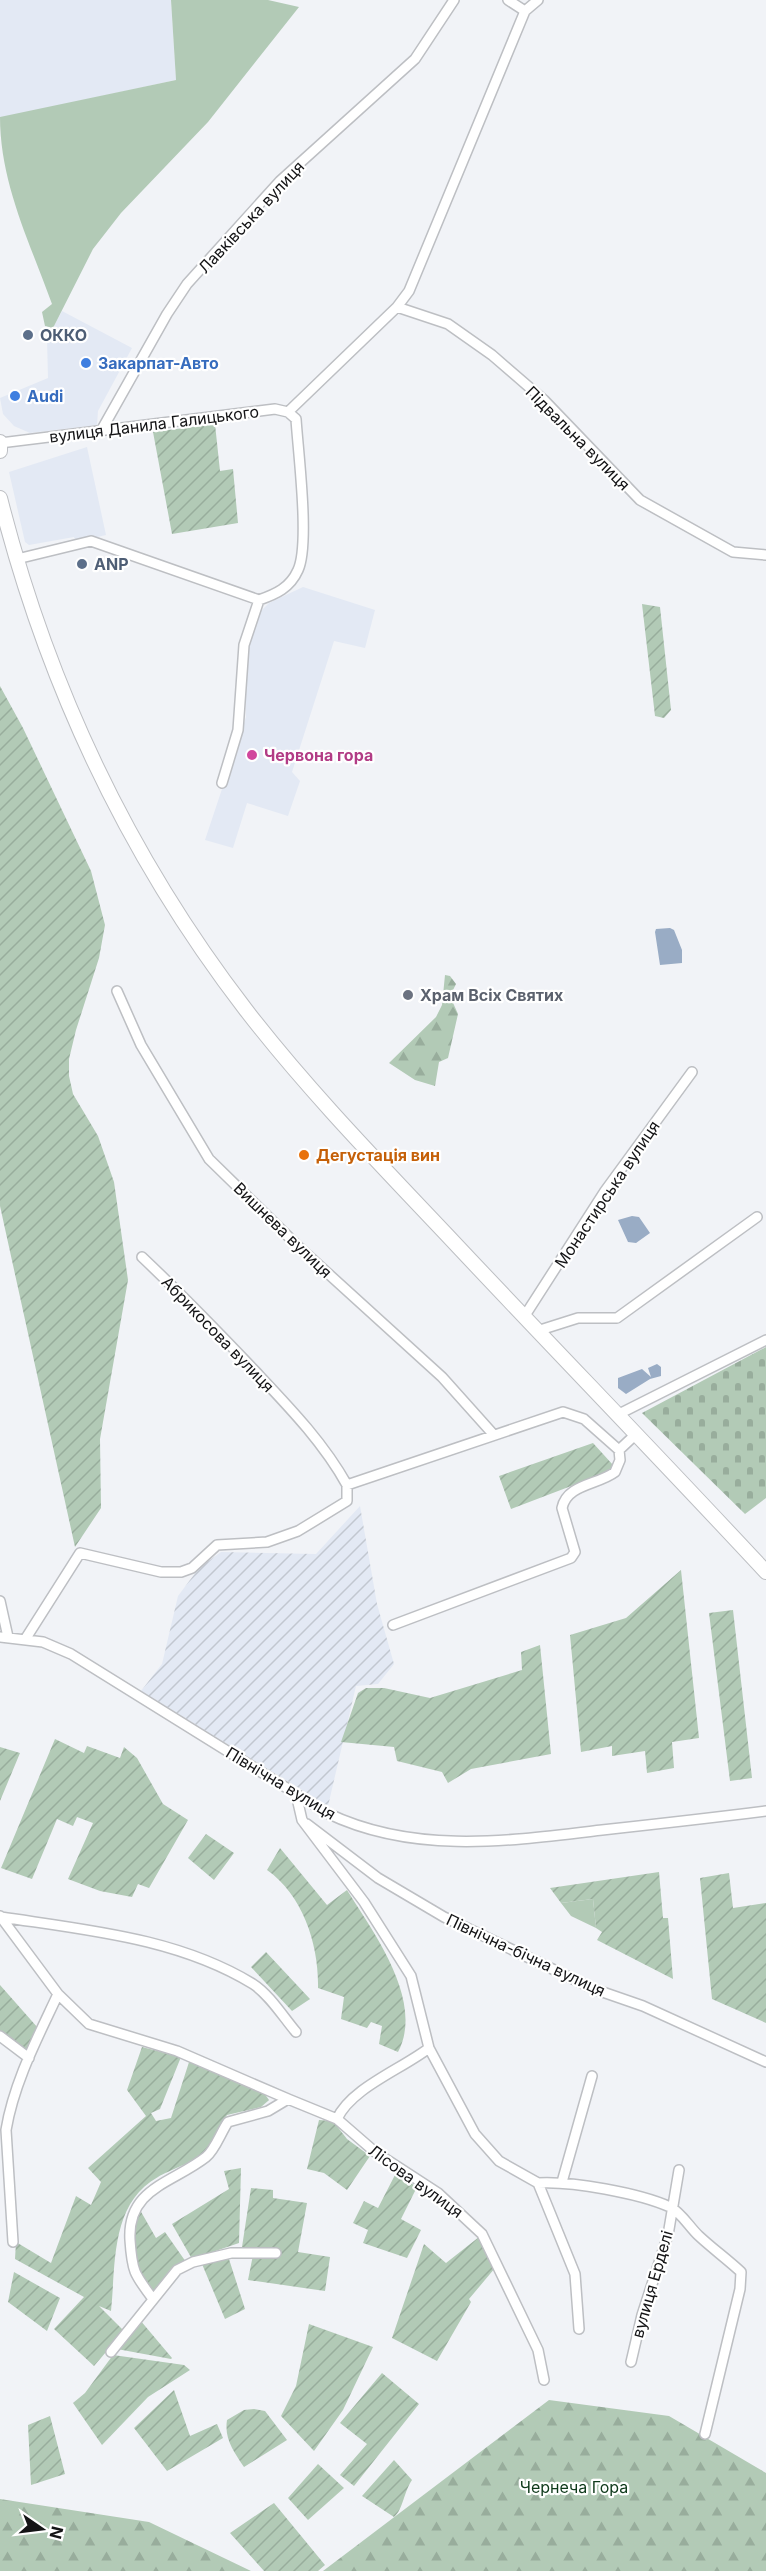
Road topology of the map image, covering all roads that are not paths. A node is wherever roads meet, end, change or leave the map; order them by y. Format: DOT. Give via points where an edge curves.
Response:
graph roads {
  1 [pos="454,0"];
  2 [pos="508,0"];
  3 [pos="538,0"];
  4 [pos="525,11"];
  5 [pos="397,307"];
  6 [pos="288,412"];
  7 [pos="101,431"];
  8 [pos="0,443"];
  9 [pos="0,451"];
  10 [pos="0,498"];
  11 [pos="766,555"];
  12 [pos="17,559"];
  13 [pos="260,600"];
  14 [pos="222,783"];
  15 [pos="117,992"];
  16 [pos="692,1072"];
  17 [pos="757,1217"];
  18 [pos="142,1257"];
  19 [pos="524,1317"];
  20 [pos="537,1331"];
  21 [pos="766,1340"];
  22 [pos="617,1415"];
  23 [pos="493,1434"];
  24 [pos="635,1435"];
  25 [pos="619,1450"];
  26 [pos="347,1485"];
  27 [pos="766,1572"];
  28 [pos="0,1601"];
  29 [pos="393,1625"];
  30 [pos="4,1637"];
  31 [pos="26,1638"];
  32 [pos="296,1794"];
  33 [pos="766,1811"];
  34 [pos="302,1820"];
  35 [pos="0,1916"];
  36 [pos="58,1994"];
  37 [pos="296,2032"];
  38 [pos="0,2036"];
  39 [pos="429,2048"];
  40 [pos="29,2058"];
  41 [pos="766,2062"];
  42 [pos="592,2076"];
  43 [pos="288,2099"];
  44 [pos="337,2119"];
  45 [pos="3,2130"];
  46 [pos="679,2170"];
  47 [pos="562,2182"];
  48 [pos="538,2183"];
  49 [pos="671,2207"];
  50 [pos="13,2242"];
  51 [pos="276,2253"];
  52 [pos="153,2299"];
  53 [pos="579,2329"];
  54 [pos="111,2352"];
  55 [pos="632,2362"];
  56 [pos="544,2380"];
  57 [pos="705,2434"];
  1 -- 7 [label="street, Лавківська вулиця" via="415,58 280,182 187,284"];
  2 -- 4 [label="street"];
  3 -- 4 [label="street"];
  4 -- 5 [label="street" via="409,291"];
  5 -- 6 [label="street"];
  5 -- 11 [label="street, Підвальна вулиця" via="448,324 492,355 544,400 640,500 733,552"];
  6 -- 7 [label="street, вулиця Данила Галицького" via="275,409"];
  6 -- 13 [label="street" via="296,419 303,530 298,569 282,591"];
  7 -- 8 [label="street, вулиця Данила Галицького"];
  8 -- 9 [label="highway"];
  10 -- 12 [label="highway"];
  12 -- 13 [label="street" via="92,541"];
  12 -- 19 [label="highway" via="54,673 82,742 167,895 211,961 303,1079"];
  13 -- 14 [label="street" via="244,645 238,730"];
  15 -- 23 [label="street, Вишнева вулиця" via="141,1046 209,1159 442,1377"];
  16 -- 19 [label="street, Монастирська вулиця" via="605,1191"];
  17 -- 20 [label="street" via="617,1318 578,1318"];
  18 -- 26 [label="street, Абрикосова вулиця" via="293,1411 322,1444"];
  19 -- 20 [label="highway"];
  20 -- 22 [label="highway"];
  21 -- 22 [label="street"];
  22 -- 24 [label="highway"];
  23 -- 25 [label="street" via="556,1413 571,1413 594,1426"];
  23 -- 26 [label="street"];
  24 -- 25 [label="street"];
  24 -- 27 [label="highway"];
  25 -- 29 [label="street" via="615,1472 582,1486 563,1502 574,1552 571,1558"];
  26 -- 31 [label="street" via="347,1501 298,1531 267,1542 217,1545 192,1568 181,1572 161,1572 80,1553"];
  28 -- 30 [label="street"];
  30 -- 31 [label="street, Північна вулиця"];
  31 -- 32 [label="street, Північна вулиця" via="71,1654"];
  32 -- 33 [label="street, Північна вулиця" via="327,1813 365,1828 456,1842 508,1841"];
  32 -- 34 [label="street"];
  34 -- 39 [label="street" via="364,1902 411,1976"];
  34 -- 41 [label="street, Північна-бічна вулиця" via="378,1878 444,1917 594,1989 643,2006"];
  35 -- 36 [label="street, Лісова вулиця"];
  35 -- 37 [label="street" via="187,1953 255,1985"];
  36 -- 40 [label="street"];
  36 -- 43 [label="street, Лісова вулиця" via="89,2024 177,2050"];
  38 -- 40 [label="street"];
  39 -- 44 [label="street" via="355,2096 343,2106"];
  39 -- 48 [label="street" via="475,2134 499,2161"];
  40 -- 45 [label="street"];
  42 -- 47 [label="street"];
  43 -- 44 [label="street, Лісова вулиця"];
  43 -- 52 [label="street" via="268,2111 228,2122 206,2157 139,2202 129,2226 132,2271"];
  44 -- 56 [label="street, Лісова вулиця" via="375,2152 438,2193 482,2234 538,2350"];
  45 -- 50 [label="street"];
  46 -- 49 [label="street, вулиця Ерделі"];
  47 -- 48 [label="street"];
  47 -- 49 [label="street"];
  48 -- 53 [label="street" via="575,2274"];
  49 -- 55 [label="street, вулиця Ерделі" via="668,2235"];
  49 -- 57 [label="street" via="741,2272"];
  51 -- 52 [label="street" via="231,2253 193,2262 177,2270"];
  52 -- 54 [label="street"];
}
